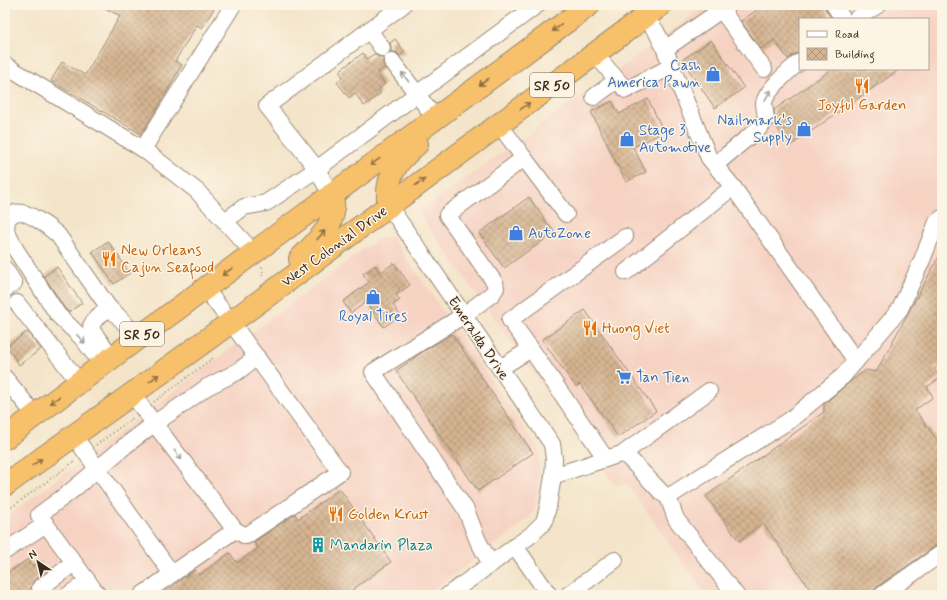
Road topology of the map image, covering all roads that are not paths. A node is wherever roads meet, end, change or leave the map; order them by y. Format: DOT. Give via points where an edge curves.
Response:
graph roads {
  1 [pos="233,5"];
  2 [pos="403,5"];
  3 [pos="537,5"];
  4 [pos="588,5"];
  5 [pos="834,5"];
  6 [pos="878,5"];
  7 [pos="723,7"];
  8 [pos="647,9"];
  9 [pos="842,18"];
  10 [pos="858,18"];
  11 [pos="369,30"];
  12 [pos="382,48"];
  13 [pos="665,49"];
  14 [pos="595,54"];
  15 [pos="392,61"];
  16 [pos="799,63"];
  17 [pos="5,65"];
  18 [pos="672,66"];
  19 [pos="764,69"];
  20 [pos="617,80"];
  21 [pos="417,94"];
  22 [pos="594,97"];
  23 [pos="463,98"];
  24 [pos="435,118"];
  25 [pos="499,124"];
  26 [pos="143,149"];
  27 [pos="524,158"];
  28 [pos="714,165"];
  29 [pos="317,169"];
  30 [pos="733,187"];
  31 [pos="331,195"];
  32 [pos="389,206"];
  33 [pos="566,214"];
  34 [pos="942,218"];
  35 [pos="6,220"];
  36 [pos="225,221"];
  37 [pos="625,238"];
  38 [pos="253,252"];
  39 [pos="5,269"];
  40 [pos="626,272"];
  41 [pos="205,288"];
  42 [pos="5,289"];
  43 [pos="17,303"];
  44 [pos="256,304"];
  45 [pos="109,308"];
  46 [pos="464,315"];
  47 [pos="232,322"];
  48 [pos="138,338"];
  49 [pos="531,349"];
  50 [pos="257,357"];
  51 [pos="107,360"];
  52 [pos="856,361"];
  53 [pos="500,368"];
  54 [pos="5,378"];
  55 [pos="79,382"];
  56 [pos="709,390"];
  57 [pos="132,394"];
  58 [pos="35,415"];
  59 [pos="155,424"];
  60 [pos="74,436"];
  61 [pos="5,438"];
  62 [pos="624,453"];
  63 [pos="606,459"];
  64 [pos="97,469"];
  65 [pos="553,476"];
  66 [pos="5,485"];
  67 [pos="668,497"];
  68 [pos="46,524"];
  69 [pos="235,530"];
  70 [pos="515,546"];
  71 [pos="5,551"];
  72 [pos="942,553"];
  73 [pos="615,560"];
  74 [pos="74,563"];
  75 [pos="491,564"];
  76 [pos="172,574"];
  77 [pos="88,581"];
  78 [pos="35,591"];
  79 [pos="68,595"];
  80 [pos="98,595"];
  81 [pos="142,595"];
  82 [pos="448,595"];
  83 [pos="549,595"];
  84 [pos="568,595"];
  85 [pos="736,595"];
  86 [pos="882,595"];
  1 -- 26 [label="street"];
  2 -- 11 [label="street"];
  3 -- 21 [label="street"];
  4 -- 23 [label="highway, SR 50, one-way"];
  5 -- 9 [label="street"];
  6 -- 10 [label="street"];
  7 -- 13 [label="street"];
  7 -- 19 [label="street"];
  8 -- 13 [label="street"];
  8 -- 14 [label="highway, West Colonial Drive / SR 50"];
  11 -- 12 [label="street"];
  11 -- 29 [label="street" via="267,106"];
  13 -- 18 [label="street"];
  14 -- 20 [label="street"];
  25 -- 14 [label="highway, West Colonial Drive / SR 50, one-way"];
  21 -- 15 [label="street, one-way"];
  28 -- 16 [label="street, one-way" via="766,120 764,102 773,87"];
  17 -- 26 [label="street"];
  18 -- 20 [label="street" via="626,90"];
  18 -- 28 [label="street"];
  20 -- 22 [label="street"];
  21 -- 24 [label="street"];
  21 -- 29 [label="street"];
  23 -- 24 [label="highway, SR 50"];
  23 -- 32 [label="highway" via="397,165 389,182"];
  24 -- 31 [label="highway, SR 50, one-way"];
  25 -- 27 [label="street"];
  32 -- 25 [label="highway, West Colonial Drive / SR 50, one-way"];
  26 -- 36 [label="street" via="197,191"];
  27 -- 33 [label="street"];
  27 -- 46 [label="street" via="447,216 496,288 492,294"];
  28 -- 30 [label="street"];
  29 -- 31 [label="street"];
  29 -- 36 [label="street" via="266,203 244,207"];
  30 -- 40 [label="street"];
  30 -- 52 [label="street"];
  31 -- 38 [label="highway, SR 50"];
  44 -- 31 [label="highway, one-way" via="324,233 333,216"];
  32 -- 44 [label="highway, West Colonial Drive / SR 50"];
  32 -- 46 [label="street, Emeralda Drive"];
  34 -- 52 [label="street" via="900,309"];
  35 -- 45 [label="street" via="15,213 23,212 58,235"];
  35 -- 51 [label="street, one-way" via="6,231 16,250 58,315"];
  36 -- 38 [label="street"];
  37 -- 49 [label="street" via="510,320"];
  38 -- 41 [label="highway, SR 50, one-way"];
  39 -- 42 [label="street" via="14,283"];
  41 -- 47 [label="street"];
  41 -- 48 [label="highway, SR 50"];
  43 -- 55 [label="street"];
  44 -- 47 [label="highway, West Colonial Drive / SR 50"];
  45 -- 48 [label="street"];
  45 -- 51 [label="street" via="96,318 91,326"];
  46 -- 53 [label="street, Emeralda Drive"];
  46 -- 75 [label="street" via="373,372 466,510 478,541"];
  47 -- 50 [label="street"];
  57 -- 47 [label="highway, West Colonial Drive / SR 50, one-way"];
  48 -- 51 [label="highway, SR 50"];
  49 -- 53 [label="street"];
  49 -- 63 [label="street"];
  50 -- 59 [label="street" via="237,372 207,387"];
  50 -- 69 [label="street" via="340,472 246,536"];
  51 -- 55 [label="highway, SR 50"];
  52 -- 67 [label="street" via="843,376 790,420"];
  53 -- 65 [label="street, Emeralda Drive" via="552,444"];
  54 -- 58 [label="street"];
  55 -- 58 [label="highway, SR 50, one-way"];
  56 -- 62 [label="street"];
  57 -- 59 [label="street"];
  57 -- 60 [label="highway, West Colonial Drive / SR 50"];
  58 -- 61 [label="highway, SR 50"];
  59 -- 64 [label="street"];
  59 -- 69 [label="street, one-way"];
  60 -- 64 [label="street"];
  66 -- 60 [label="highway, West Colonial Drive / SR 50, one-way"];
  62 -- 63 [label="street"];
  62 -- 67 [label="street"];
  63 -- 65 [label="street"];
  64 -- 68 [label="street" via="39,515"];
  64 -- 76 [label="street"];
  65 -- 70 [label="street, Emeralda Drive" via="544,522"];
  67 -- 85 [label="street" via="676,519"];
  68 -- 71 [label="street"];
  68 -- 74 [label="street"];
  69 -- 76 [label="street"];
  70 -- 75 [label="street, Emeralda Drive"];
  70 -- 83 [label="street"];
  72 -- 86 [label="street"];
  73 -- 84 [label="street"];
  74 -- 77 [label="street"];
  74 -- 78 [label="street"];
  75 -- 82 [label="street, Emeralda Drive"];
  76 -- 81 [label="street"];
  77 -- 79 [label="street"];
  77 -- 80 [label="street"];
}
